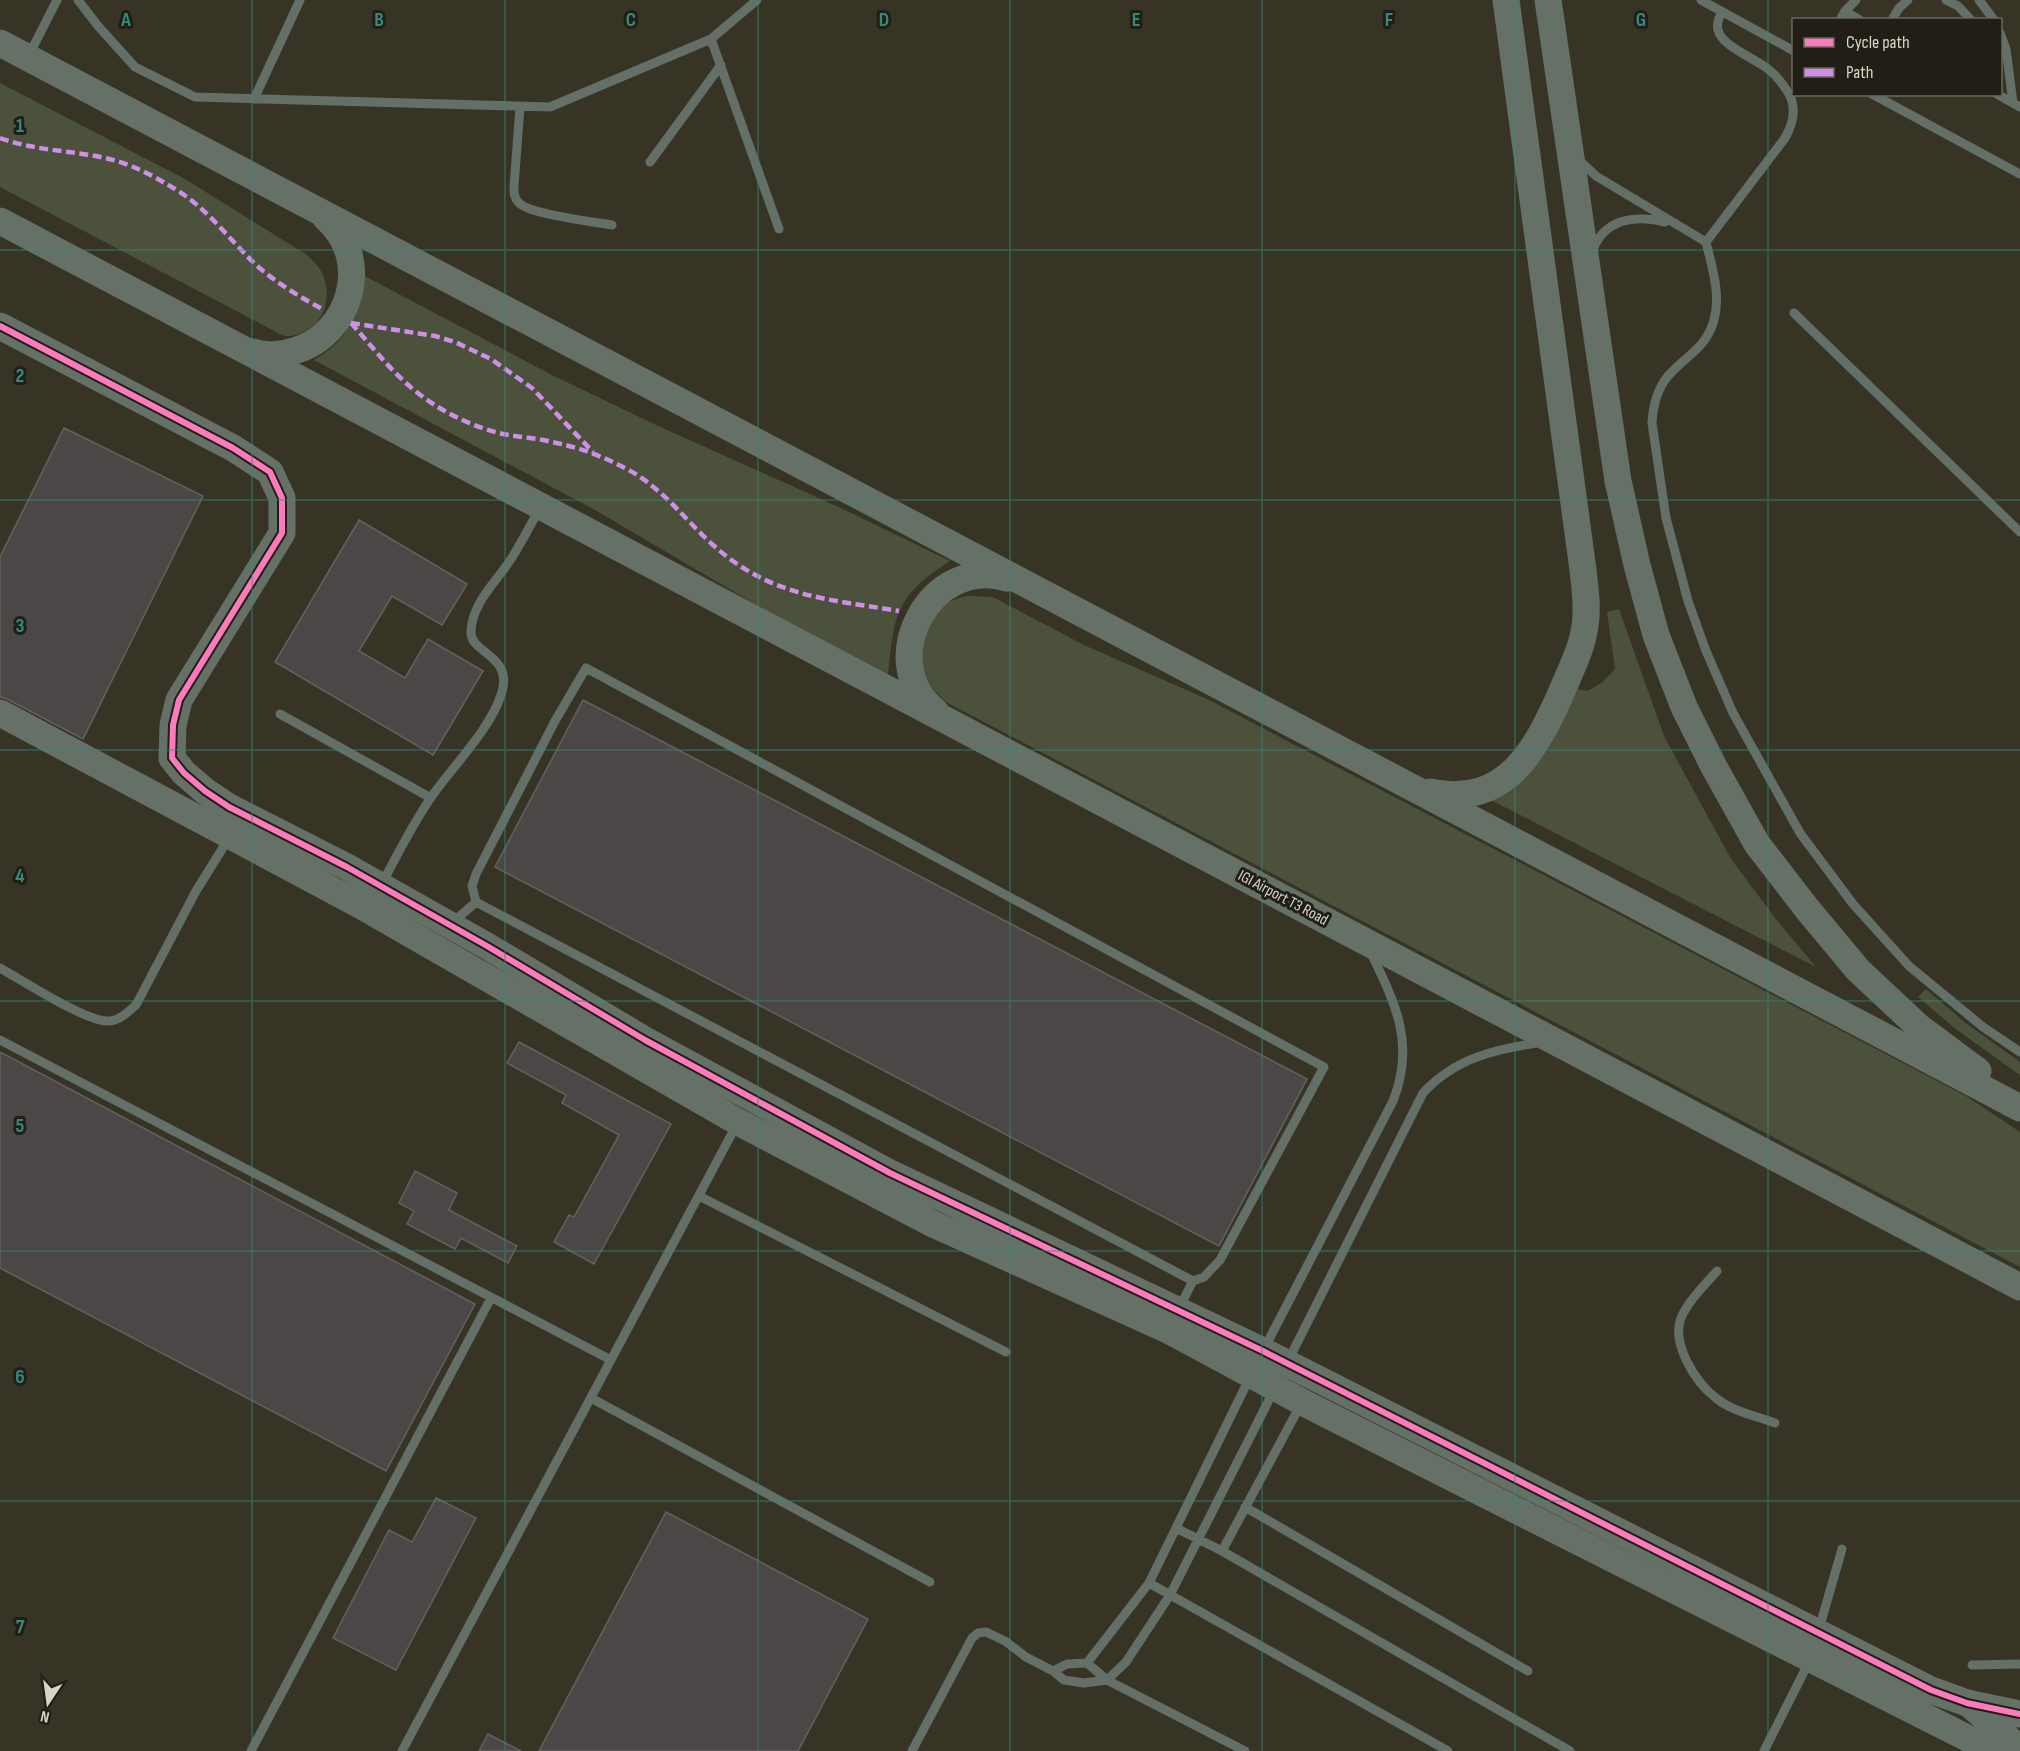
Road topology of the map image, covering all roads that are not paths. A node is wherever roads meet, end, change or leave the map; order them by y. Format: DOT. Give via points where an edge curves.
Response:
graph roads {
  1 [pos="57,0"];
  2 [pos="78,0"];
  3 [pos="300,0"];
  4 [pos="757,0"];
  5 [pos="1506,0"];
  6 [pos="1548,0"];
  7 [pos="1701,0"];
  8 [pos="1856,0"];
  9 [pos="1908,0"];
  10 [pos="1946,0"];
  11 [pos="1979,0"];
  12 [pos="1722,12"];
  13 [pos="1842,15"];
  14 [pos="1893,18"];
  15 [pos="1969,18"];
  16 [pos="1992,18"];
  17 [pos="2002,36"];
  18 [pos="711,39"];
  19 [pos="0,43"];
  20 [pos="1792,50"];
  21 [pos="27,57"];
  22 [pos="721,65"];
  23 [pos="1876,96"];
  24 [pos="2001,96"];
  25 [pos="254,99"];
  26 [pos="2017,105"];
  27 [pos="520,106"];
  28 [pos="1568,144"];
  29 [pos="650,162"];
  30 [pos="2020,174"];
  31 [pos="308,205"];
  32 [pos="0,221"];
  33 [pos="1673,224"];
  34 [pos="612,225"];
  35 [pos="779,229"];
  36 [pos="1706,242"];
  37 [pos="1587,277"];
  38 [pos="1794,313"];
  39 [pos="0,326"];
  40 [pos="235,345"];
  41 [pos="541,506"];
  42 [pos="2020,532"];
  43 [pos="1023,582"];
  44 [pos="0,713"];
  45 [pos="280,714"];
  46 [pos="950,723"];
  47 [pos="1414,788"];
  48 [pos="430,798"];
  49 [pos="231,835"];
  50 [pos="380,885"];
  51 [pos="476,902"];
  52 [pos="443,936"];
  53 [pos="1365,941"];
  54 [pos="0,968"];
  55 [pos="0,1040"];
  56 [pos="1554,1040"];
  57 [pos="2020,1052"];
  58 [pos="2020,1102"];
  59 [pos="2020,1108"];
  60 [pos="738,1122"];
  61 [pos="699,1196"];
  62 [pos="1717,1270"];
  63 [pos="1193,1281"];
  64 [pos="2020,1287"];
  65 [pos="491,1298"];
  66 [pos="1178,1310"];
  67 [pos="1006,1352"];
  68 [pos="611,1360"];
  69 [pos="1257,1363"];
  70 [pos="1281,1376"];
  71 [pos="591,1398"];
  72 [pos="1302,1402"];
  73 [pos="1775,1423"];
  74 [pos="1245,1507"];
  75 [pos="1176,1528"];
  76 [pos="1198,1539"];
  77 [pos="1842,1549"];
  78 [pos="1222,1551"];
  79 [pos="930,1582"];
  80 [pos="1149,1583"];
  81 [pos="1170,1595"];
  82 [pos="1815,1646"];
  83 [pos="1087,1664"];
  84 [pos="1972,1665"];
  85 [pos="2020,1665"];
  86 [pos="1053,1671"];
  87 [pos="1528,1671"];
  88 [pos="1107,1680"];
  89 [pos="1967,1702"];
  90 [pos="2020,1714"];
  91 [pos="2020,1749"];
  92 [pos="251,1751"];
  93 [pos="402,1751"];
  94 [pos="912,1751"];
  95 [pos="1245,1751"];
  96 [pos="1448,1751"];
  97 [pos="1570,1751"];
  98 [pos="1764,1751"];
  99 [pos="1993,1751"];
  1 -- 21 [label="lane"];
  2 -- 25 [label="lane" via="135,67 195,97"];
  3 -- 25 [label="lane"];
  4 -- 18 [label="lane"];
  5 -- 47 [label="main road" via="1583,570 1585,625 1580,650 1545,730 1514,770 1479,792 1443,794"];
  6 -- 28 [label="main road"];
  7 -- 12 [label="lane"];
  8 -- 13 [label="lane"];
  9 -- 14 [label="lane"];
  10 -- 15 [label="lane"];
  11 -- 16 [label="lane"];
  12 -- 20 [label="lane"];
  12 -- 36 [label="lane" via="1717,25 1723,39 1767,67 1781,81 1792,100 1793,119 1785,138"];
  17 -- 26 [label="lane"];
  18 -- 22 [label="lane"];
  18 -- 27 [label="lane" via="550,107"];
  19 -- 21 [label="main road"];
  21 -- 31 [label="main road"];
  22 -- 29 [label="lane"];
  22 -- 35 [label="lane"];
  23 -- 30 [label="lane"];
  24 -- 26 [label="lane"];
  25 -- 27 [label="lane"];
  27 -- 34 [label="lane" via="514,186 517,202 532,210"];
  28 -- 33 [label="lane" via="1596,176"];
  28 -- 37 [label="main road"];
  31 -- 40 [label="main road" via="329,219 344,240 352,264 352,289 339,318 329,333 308,347 284,354 258,354"];
  31 -- 43 [label="main road"];
  32 -- 40 [label="main road"];
  33 -- 36 [label="lane"];
  33 -- 37 [label="lane" via="1638,218 1615,225 1594,246"];
  36 -- 57 [label="lane" via="1716,288 1715,318 1704,342 1661,387 1652,423 1666,518 1706,651 1732,713 1800,833 1853,904 1909,966"];
  37 -- 58 [label="main road" via="1618,481 1637,565 1656,635 1684,707 1714,767 1757,844 1858,970 1919,1027"];
  38 -- 42 [label="lane"];
  39 -- 50 [label="main road" via="233,448 270,472 282,498 282,533 179,700 172,758 205,791 230,807"];
  40 -- 41 [label="main road"];
  41 -- 46 [label="main road"];
  41 -- 48 [label="lane" via="512,558 483,597 471,630 477,645 503,670 502,692 495,712"];
  43 -- 46 [label="main road" via="997,575 970,576 945,587 925,605 913,629 910,647 914,682 929,706"];
  43 -- 47 [label="main road"];
  44 -- 49 [label="main road"];
  45 -- 48 [label="lane"];
  46 -- 53 [label="main road, IGI Airport T3 Road"];
  47 -- 59 [label="main road"];
  48 -- 50 [label="lane"];
  49 -- 52 [label="main road"];
  49 -- 54 [label="lane" via="196,891 136,1005 126,1014 100,1021"];
  50 -- 52 [label="main road"];
  51 -- 52 [label="lane"];
  51 -- 63 [label="lane"];
  51 -- 63 [label="lane" via="472,886 476,874 586,668 1324,1067 1220,1260 1204,1277"];
  52 -- 60 [label="main road" via="580,1033"];
  52 -- 66 [label="main road" via="890,1173"];
  53 -- 56 [label="main road, IGI Airport T3 Road"];
  53 -- 69 [label="lane" via="1396,1006 1402,1045 1400,1082"];
  55 -- 65 [label="lane"];
  56 -- 64 [label="main road, IGI Airport T3 Road"];
  56 -- 70 [label="lane" via="1482,1055 1446,1073 1423,1093"];
  60 -- 61 [label="lane"];
  60 -- 69 [label="main road" via="933,1224 1170,1331"];
  61 -- 67 [label="lane"];
  61 -- 68 [label="lane"];
  62 -- 73 [label="lane" via="1690,1302 1680,1321 1684,1356 1716,1398"];
  63 -- 66 [label="lane"];
  65 -- 68 [label="lane"];
  65 -- 92 [label="lane"];
  66 -- 69 [label="main road"];
  68 -- 71 [label="lane"];
  69 -- 70 [label="main road"];
  69 -- 75 [label="lane"];
  70 -- 72 [label="main road"];
  70 -- 76 [label="lane"];
  70 -- 82 [label="main road"];
  71 -- 79 [label="lane"];
  71 -- 93 [label="lane"];
  72 -- 74 [label="lane"];
  72 -- 82 [label="main road"];
  74 -- 78 [label="lane"];
  74 -- 87 [label="lane"];
  75 -- 76 [label="lane"];
  75 -- 80 [label="lane"];
  76 -- 78 [label="lane"];
  76 -- 81 [label="lane"];
  77 -- 82 [label="lane"];
  78 -- 97 [label="lane"];
  80 -- 81 [label="lane"];
  80 -- 83 [label="lane"];
  81 -- 88 [label="lane" via="1126,1662"];
  81 -- 96 [label="lane"];
  82 -- 89 [label="main road"];
  82 -- 98 [label="lane"];
  82 -- 99 [label="main road"];
  83 -- 86 [label="lane" via="1067,1664"];
  83 -- 88 [label="lane"];
  84 -- 85 [label="lane"];
  86 -- 88 [label="lane" via="1064,1680"];
  86 -- 94 [label="lane" via="993,1635 978,1633"];
  88 -- 95 [label="lane"];
  89 -- 90 [label="main road"];
  89 -- 91 [label="main road"];
}
